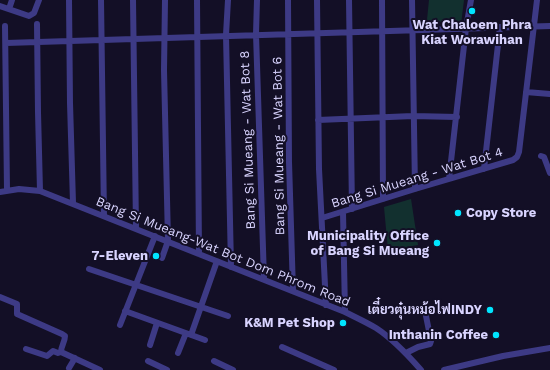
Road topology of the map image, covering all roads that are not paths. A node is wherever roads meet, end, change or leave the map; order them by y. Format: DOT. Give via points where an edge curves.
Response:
graph roads {
  1 [pos="12,0"];
  2 [pos="39,0"];
  3 [pos="69,0"];
  4 [pos="101,0"];
  5 [pos="132,0"];
  6 [pos="165,0"];
  7 [pos="197,0"];
  8 [pos="228,0"];
  9 [pos="257,0"];
  10 [pos="288,0"];
  11 [pos="317,0"];
  12 [pos="349,0"];
  13 [pos="382,0"];
  14 [pos="412,0"];
  15 [pos="471,0"];
  16 [pos="537,0"];
  17 [pos="0,6"];
  18 [pos="9,9"];
  19 [pos="37,24"];
  20 [pos="6,26"];
  21 [pos="550,26"];
  22 [pos="500,27"];
  23 [pos="533,27"];
  24 [pos="466,28"];
  25 [pos="412,29"];
  26 [pos="381,30"];
  27 [pos="349,31"];
  28 [pos="317,32"];
  29 [pos="288,33"];
  30 [pos="256,34"];
  31 [pos="226,35"];
  32 [pos="196,36"];
  33 [pos="166,37"];
  34 [pos="133,38"];
  35 [pos="101,39"];
  36 [pos="69,40"];
  37 [pos="6,42"];
  38 [pos="37,42"];
  39 [pos="526,92"];
  40 [pos="550,94"];
  41 [pos="413,116"];
  42 [pos="382,117"];
  43 [pos="457,117"];
  44 [pos="351,118"];
  45 [pos="318,120"];
  46 [pos="0,151"];
  47 [pos="7,154"];
  48 [pos="541,156"];
  49 [pos="484,169"];
  50 [pos="550,173"];
  51 [pos="449,179"];
  52 [pos="415,189"];
  53 [pos="8,190"];
  54 [pos="40,191"];
  55 [pos="0,192"];
  56 [pos="383,199"];
  57 [pos="73,204"];
  58 [pos="352,209"];
  59 [pos="343,212"];
  60 [pos="104,216"];
  61 [pos="322,218"];
  62 [pos="136,228"];
  63 [pos="155,236"];
  64 [pos="168,241"];
  65 [pos="199,254"];
  66 [pos="162,258"];
  67 [pos="216,262"];
  68 [pos="231,267"];
  69 [pos="89,269"];
  70 [pos="264,280"];
  71 [pos="136,285"];
  72 [pos="293,291"];
  73 [pos="0,297"];
  74 [pos="326,305"];
  75 [pos="201,306"];
  76 [pos="125,311"];
  77 [pos="425,311"];
  78 [pos="345,312"];
  79 [pos="228,316"];
  80 [pos="157,323"];
  81 [pos="120,325"];
  82 [pos="188,334"];
  83 [pos="205,340"];
  84 [pos="150,345"];
  85 [pos="282,347"];
  86 [pos="550,348"];
  87 [pos="26,349"];
  88 [pos="61,352"];
  89 [pos="178,353"];
  90 [pos="406,354"];
  91 [pos="75,358"];
  92 [pos="148,361"];
  93 [pos="214,361"];
  94 [pos="69,368"];
  95 [pos="100,370"];
  96 [pos="167,370"];
  97 [pos="233,370"];
  98 [pos="334,370"];
  99 [pos="420,370"];
  100 [pos="444,370"];
  1 -- 18 [label="street"];
  2 -- 18 [label="street" via="32,15 27,16"];
  3 -- 36 [label="street"];
  4 -- 35 [label="street"];
  5 -- 34 [label="street"];
  6 -- 33 [label="street"];
  7 -- 32 [label="street"];
  8 -- 31 [label="street"];
  9 -- 30 [label="street, Bang Si Mueang - Wat Bot 8"];
  10 -- 29 [label="street, Bang Si Mueang - Wat Bot 6"];
  11 -- 28 [label="street"];
  12 -- 27 [label="street"];
  13 -- 26 [label="street"];
  14 -- 25 [label="street"];
  15 -- 24 [label="street"];
  16 -- 23 [label="street, Bang Si Mueang - Wat Bot 4"];
  17 -- 18 [label="street"];
  19 -- 38 [label="street"];
  20 -- 37 [label="street"];
  21 -- 23 [label="street"];
  22 -- 23 [label="street"];
  22 -- 24 [label="street"];
  22 -- 49 [label="street"];
  23 -- 39 [label="street, Bang Si Mueang - Wat Bot 4"];
  24 -- 25 [label="street"];
  24 -- 43 [label="street"];
  25 -- 26 [label="street"];
  25 -- 41 [label="street"];
  26 -- 27 [label="street"];
  26 -- 42 [label="street"];
  27 -- 28 [label="street"];
  27 -- 44 [label="street"];
  28 -- 29 [label="street"];
  28 -- 45 [label="street"];
  29 -- 30 [label="street"];
  29 -- 72 [label="street, Bang Si Mueang - Wat Bot 6"];
  30 -- 31 [label="street"];
  30 -- 70 [label="street, Bang Si Mueang - Wat Bot 8"];
  31 -- 32 [label="street"];
  31 -- 68 [label="street"];
  32 -- 33 [label="street"];
  32 -- 65 [label="street"];
  33 -- 34 [label="street"];
  33 -- 64 [label="street" via="164,78"];
  34 -- 35 [label="street"];
  34 -- 62 [label="street"];
  35 -- 36 [label="street"];
  35 -- 60 [label="street"];
  36 -- 38 [label="street"];
  36 -- 57 [label="street"];
  37 -- 38 [label="street"];
  37 -- 47 [label="street"];
  38 -- 54 [label="street"];
  39 -- 40 [label="street"];
  39 -- 49 [label="street, Bang Si Mueang - Wat Bot 4" via="518,157"];
  41 -- 42 [label="street"];
  41 -- 43 [label="street"];
  41 -- 52 [label="street"];
  42 -- 44 [label="street"];
  42 -- 56 [label="street"];
  43 -- 51 [label="street"];
  44 -- 45 [label="street"];
  44 -- 58 [label="street"];
  45 -- 61 [label="street"];
  46 -- 47 [label="street"];
  47 -- 53 [label="street"];
  48 -- 50 [label="street" via="544,157"];
  49 -- 51 [label="street, Bang Si Mueang - Wat Bot 4"];
  51 -- 52 [label="street, Bang Si Mueang - Wat Bot 4"];
  52 -- 56 [label="street, Bang Si Mueang - Wat Bot 4"];
  53 -- 54 [label="street, Bang Si Mueang-Wat Bot Dom Phrom Road"];
  53 -- 55 [label="street, Bang Si Mueang-Wat Bot Dom Phrom Road"];
  54 -- 57 [label="street, Bang Si Mueang-Wat Bot Dom Phrom Road"];
  56 -- 58 [label="street, Bang Si Mueang - Wat Bot 4"];
  57 -- 60 [label="street, Bang Si Mueang-Wat Bot Dom Phrom Road"];
  58 -- 59 [label="street, Bang Si Mueang - Wat Bot 4"];
  59 -- 61 [label="street, Bang Si Mueang - Wat Bot 4"];
  59 -- 78 [label="street"];
  60 -- 62 [label="street, Bang Si Mueang-Wat Bot Dom Phrom Road"];
  61 -- 74 [label="street, Bang Si Mueang - Wat Bot 4"];
  62 -- 63 [label="street, Bang Si Mueang-Wat Bot Dom Phrom Road"];
  63 -- 64 [label="street, Bang Si Mueang-Wat Bot Dom Phrom Road"];
  63 -- 71 [label="street"];
  64 -- 65 [label="street, Bang Si Mueang-Wat Bot Dom Phrom Road"];
  64 -- 66 [label="street"];
  65 -- 67 [label="street, Bang Si Mueang-Wat Bot Dom Phrom Road"];
  67 -- 68 [label="street, Bang Si Mueang-Wat Bot Dom Phrom Road"];
  67 -- 75 [label="street"];
  68 -- 70 [label="street, Bang Si Mueang-Wat Bot Dom Phrom Road"];
  69 -- 71 [label="street"];
  70 -- 72 [label="street, Bang Si Mueang-Wat Bot Dom Phrom Road"];
  71 -- 75 [label="street"];
  71 -- 76 [label="street"];
  72 -- 74 [label="street, Bang Si Mueang-Wat Bot Dom Phrom Road"];
  73 -- 88 [label="street" via="17,304 17,314 65,336"];
  74 -- 78 [label="street, Bang Si Mueang-Wat Bot Dom Phrom Road"];
  75 -- 79 [label="street"];
  75 -- 82 [label="street"];
  76 -- 80 [label="street"];
  76 -- 81 [label="street"];
  77 -- 90 [label="street" via="430,344"];
  78 -- 90 [label="street, Bang Si Mueang-Wat Bot Dom Phrom Road" via="380,331"];
  80 -- 82 [label="street"];
  80 -- 84 [label="street"];
  82 -- 83 [label="street"];
  82 -- 89 [label="street"];
  85 -- 98 [label="street"];
  86 -- 100 [label="street"];
  87 -- 88 [label="street" via="47,356 53,351"];
  88 -- 91 [label="street"];
  90 -- 99 [label="street, Bang Si Mueang-Wat Bot Dom Phrom Road"];
  91 -- 94 [label="street"];
  91 -- 95 [label="street"];
  92 -- 96 [label="street"];
  93 -- 97 [label="street"];
}
